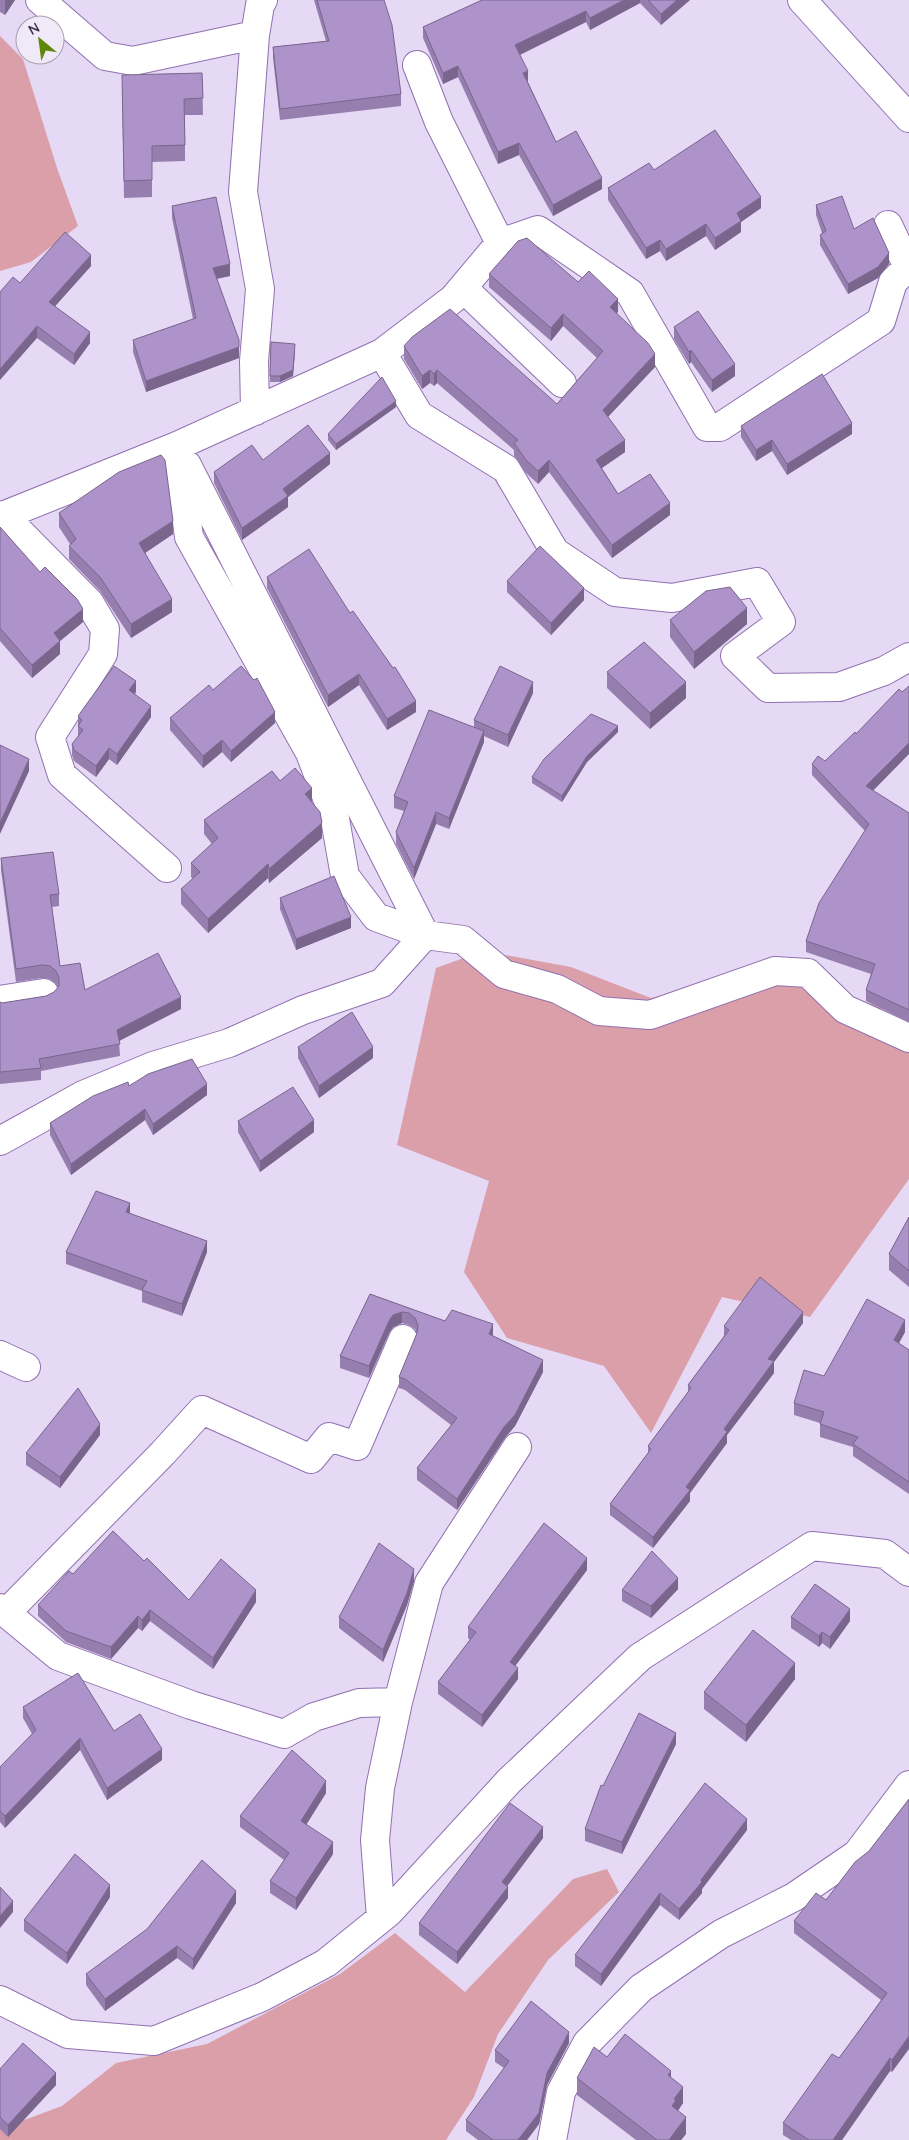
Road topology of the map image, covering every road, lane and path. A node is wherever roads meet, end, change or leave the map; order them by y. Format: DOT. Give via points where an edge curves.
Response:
graph roads {
  1 [pos="40,0"];
  2 [pos="263,0"];
  3 [pos="802,0"];
  4 [pos="255,34"];
  5 [pos="417,65"];
  6 [pos="909,118"];
  7 [pos="888,226"];
  8 [pos="500,244"];
  9 [pos="462,288"];
  10 [pos="382,353"];
  11 [pos="562,384"];
  12 [pos="255,411"];
  13 [pos="178,446"];
  14 [pos="2,516"];
  15 [pos="909,657"];
  16 [pos="167,868"];
  17 [pos="425,935"];
  18 [pos="44,993"];
  19 [pos="0,1000"];
  20 [pos="909,1038"];
  21 [pos="0,1141"];
  22 [pos="402,1339"];
  23 [pos="0,1355"];
  24 [pos="26,1367"];
  25 [pos="517,1447"];
  26 [pos="909,1572"];
  27 [pos="3,1610"];
  28 [pos="398,1702"];
  29 [pos="909,1786"];
  30 [pos="381,1918"];
  31 [pos="0,2000"];
  32 [pos="552,2140"];
  1 -- 4 [label="street" via="105,56 133,61"];
  2 -- 4 [label="street"];
  3 -- 6 [label="street"];
  4 -- 12 [label="street" via="243,192 260,289 254,361"];
  5 -- 8 [label="street" via="439,122"];
  7 -- 8 [label="street" via="908,267 893,282 881,321 720,427 707,427 630,293 538,230"];
  8 -- 9 [label="street"];
  9 -- 10 [label="street" via="453,299"];
  9 -- 11 [label="street"];
  10 -- 12 [label="street"];
  10 -- 15 [label="street" via="419,415 506,469 554,552 615,592 672,598 757,582 781,622 735,656 768,688 839,687 884,671"];
  12 -- 13 [label="street"];
  13 -- 14 [label="street"];
  13 -- 17 [label="street"];
  13 -- 17 [label="street" via="189,537 310,753 335,819 345,876 376,917"];
  14 -- 16 [label="street" via="90,602 105,629 103,654 50,737 62,776"];
  17 -- 20 [label="street" via="463,940 504,974 557,989 599,1011 650,1015 775,970 808,973 846,1009"];
  17 -- 21 [label="street" via="382,983 303,1010 229,1043 153,1066 83,1095"];
  18 -- 19 [label="street"];
  22 -- 27 [label="street" via="357,1446 329,1437 311,1459 202,1410 163,1453"];
  23 -- 24 [label="street"];
  25 -- 28 [label="street" via="429,1583"];
  26 -- 30 [label="street" via="885,1554 812,1546 648,1651 509,1781"];
  27 -- 28 [label="street" via="58,1656 192,1705 284,1734 314,1717 359,1703"];
  28 -- 30 [label="street" via="380,1788 375,1840"];
  29 -- 32 [label="street" via="857,1854 794,1896 721,1934 641,1988 587,2043 562,2092"];
  30 -- 31 [label="street" via="326,1963 262,1996 154,2041 68,2034"];
}
